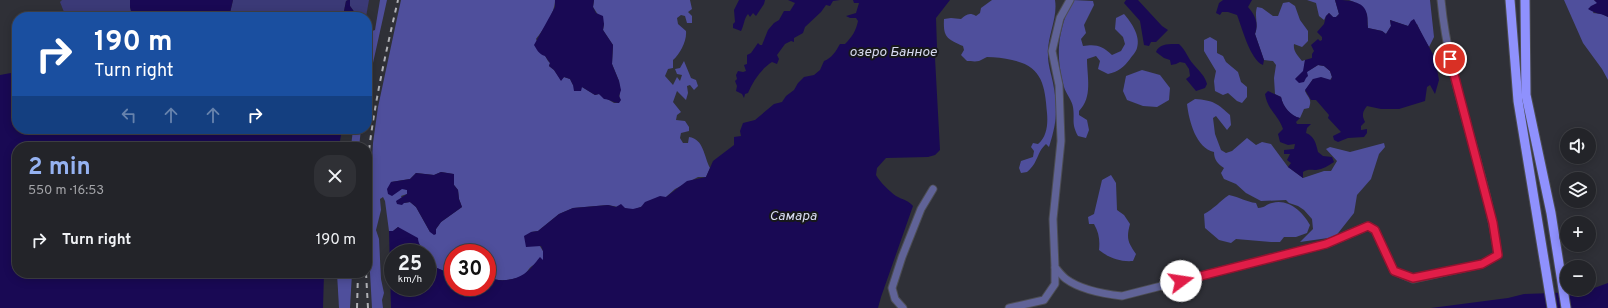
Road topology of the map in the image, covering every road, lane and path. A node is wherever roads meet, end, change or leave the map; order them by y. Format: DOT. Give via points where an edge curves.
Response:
graph roads {
  1 [pos="1070,0"];
  2 [pos="1441,0"];
  3 [pos="1510,0"];
  4 [pos="1525,0"];
  5 [pos="933,189"];
  6 [pos="1055,267"];
  7 [pos="1045,304"];
  8 [pos="903,308"];
  9 [pos="1009,308"];
  10 [pos="1552,308"];
  11 [pos="1566,308"];
  1 -- 6 [label="street" via="1060,18 1052,51 1058,85 1060,141 1053,219"];
  2 -- 6 [label="street" via="1450,59 1493,223 1498,255 1482,264 1413,278 1394,271 1375,230 1368,226 1326,244 1122,296 1102,294 1079,285 1066,279"];
  3 -- 10 [label="main road" via="1518,101"];
  4 -- 11 [label="main road" via="1526,95 1551,213"];
  5 -- 8 [label="street" via="921,209 892,288 894,299"];
  6 -- 7 [label="street" via="1055,284"];
  7 -- 9 [label="street"];
}
